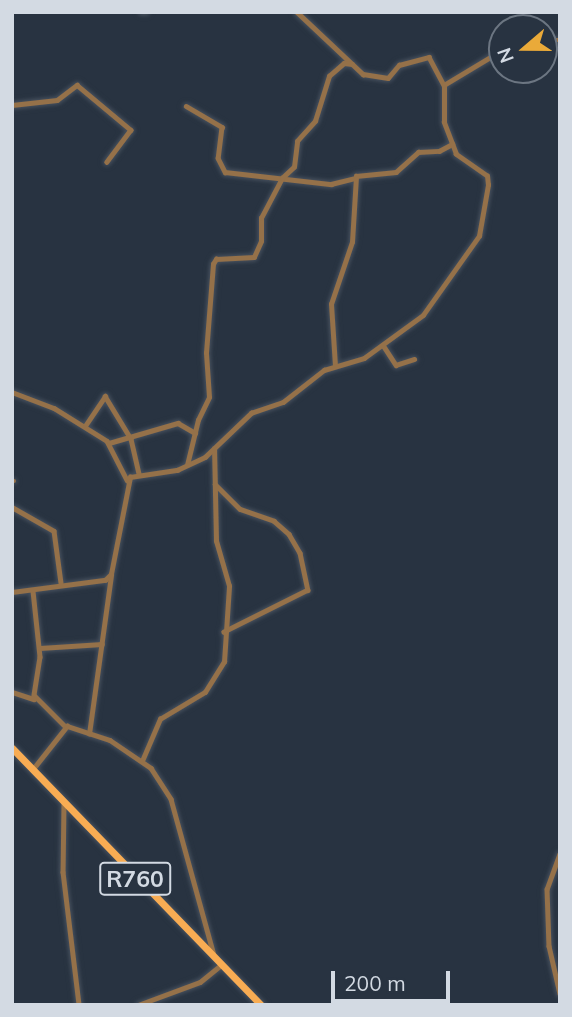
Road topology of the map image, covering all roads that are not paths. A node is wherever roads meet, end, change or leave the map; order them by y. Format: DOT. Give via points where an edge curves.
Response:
graph roads {
  1 [pos="141,12"];
  2 [pos="147,12"];
  3 [pos="296,12"];
  4 [pos="344,54"];
  5 [pos="488,58"];
  6 [pos="344,63"];
  7 [pos="352,64"];
  8 [pos="444,85"];
  9 [pos="12,105"];
  10 [pos="186,106"];
  11 [pos="453,144"];
  12 [pos="107,162"];
  13 [pos="282,178"];
  14 [pos="355,178"];
  15 [pos="383,345"];
  16 [pos="414,359"];
  17 [pos="335,366"];
  18 [pos="12,392"];
  19 [pos="85,426"];
  20 [pos="195,433"];
  21 [pos="128,434"];
  22 [pos="109,443"];
  23 [pos="214,448"];
  24 [pos="187,466"];
  25 [pos="139,473"];
  26 [pos="127,481"];
  27 [pos="214,483"];
  28 [pos="12,506"];
  29 [pos="111,574"];
  30 [pos="61,583"];
  31 [pos="33,591"];
  32 [pos="12,592"];
  33 [pos="224,632"];
  34 [pos="102,644"];
  35 [pos="40,648"];
  36 [pos="12,692"];
  37 [pos="35,700"];
  38 [pos="65,726"];
  39 [pos="89,734"];
  40 [pos="12,748"];
  41 [pos="142,761"];
  42 [pos="33,769"];
  43 [pos="65,803"];
  44 [pos="560,854"];
  45 [pos="213,959"];
  46 [pos="220,966"];
  47 [pos="560,994"];
  48 [pos="79,1005"];
  49 [pos="138,1005"];
  50 [pos="261,1005"];
  1 -- 2 [label="street"];
  3 -- 4 [label="street"];
  4 -- 6 [label="street"];
  4 -- 7 [label="street"];
  5 -- 8 [label="street"];
  6 -- 7 [label="street"];
  6 -- 13 [label="street" via="329,76 315,121 298,137 294,167"];
  7 -- 8 [label="street" via="363,74 386,78 398,65 429,57"];
  8 -- 11 [label="street" via="444,122"];
  9 -- 12 [label="street" via="53,101 76,85 131,130"];
  10 -- 13 [label="street" via="222,127 218,158 222,170"];
  11 -- 14 [label="street" via="439,151 418,152 396,172"];
  11 -- 15 [label="street" via="458,159 488,180 479,236 423,315"];
  13 -- 14 [label="street" via="331,184"];
  13 -- 20 [label="street" via="261,218 261,241 254,257 218,259 213,264 206,353 209,397"];
  14 -- 17 [label="street" via="352,242 331,304"];
  15 -- 16 [label="street" via="396,365"];
  15 -- 17 [label="street" via="364,358"];
  17 -- 23 [label="street" via="283,402 251,413"];
  18 -- 19 [label="street" via="47,404"];
  19 -- 21 [label="street" via="104,396"];
  19 -- 22 [label="street"];
  20 -- 21 [label="street" via="178,423"];
  20 -- 24 [label="street"];
  21 -- 22 [label="street"];
  21 -- 25 [label="street"];
  22 -- 26 [label="street"];
  23 -- 24 [label="street"];
  23 -- 27 [label="street"];
  24 -- 25 [label="street"];
  25 -- 26 [label="street"];
  26 -- 29 [label="street"];
  27 -- 33 [label="street" via="216,541 229,586"];
  27 -- 33 [label="street" via="240,509 274,521 289,534 300,553 308,590"];
  28 -- 30 [label="street" via="54,530"];
  29 -- 30 [label="street" via="100,582"];
  29 -- 34 [label="street"];
  30 -- 31 [label="street"];
  31 -- 32 [label="street"];
  31 -- 35 [label="street"];
  33 -- 41 [label="street" via="221,668 202,694 160,719"];
  34 -- 35 [label="street"];
  34 -- 39 [label="street"];
  35 -- 37 [label="street"];
  36 -- 37 [label="street"];
  37 -- 38 [label="street"];
  38 -- 39 [label="street"];
  38 -- 42 [label="street"];
  39 -- 41 [label="street" via="110,740"];
  40 -- 42 [label="main road, R760"];
  41 -- 45 [label="street" via="169,793 188,850 191,880 213,940"];
  42 -- 43 [label="main road, R760"];
  43 -- 45 [label="main road, R760"];
  43 -- 48 [label="street" via="64,880"];
  44 -- 47 [label="street" via="547,889 549,946"];
  45 -- 46 [label="main road, R760"];
  46 -- 49 [label="street" via="200,982"];
  46 -- 50 [label="main road, R760"];
}
